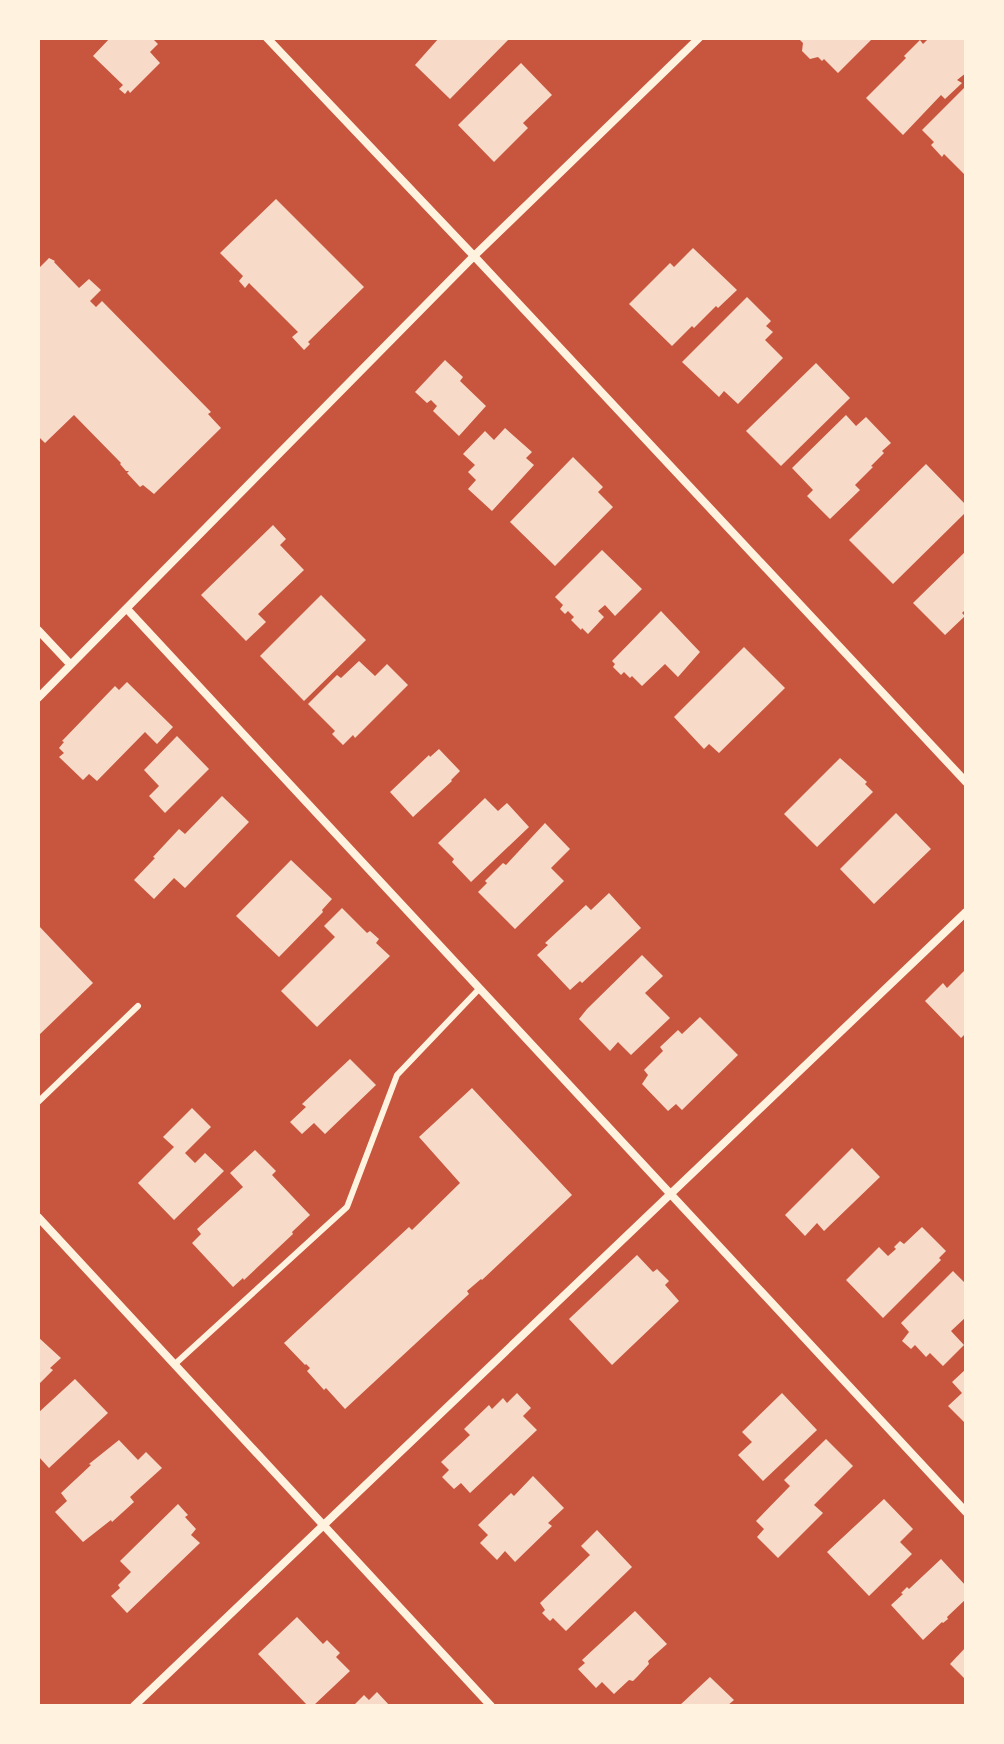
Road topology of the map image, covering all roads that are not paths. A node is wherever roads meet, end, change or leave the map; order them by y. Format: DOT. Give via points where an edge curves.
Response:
graph roads {
  1 [pos="267,38"];
  2 [pos="699,38"];
  3 [pos="474,256"];
  4 [pos="127,609"];
  5 [pos="38,630"];
  6 [pos="70,664"];
  7 [pos="38,698"];
  8 [pos="966,782"];
  9 [pos="966,912"];
  10 [pos="479,989"];
  11 [pos="138,1006"];
  12 [pos="38,1102"];
  13 [pos="670,1195"];
  14 [pos="38,1217"];
  15 [pos="175,1364"];
  16 [pos="966,1512"];
  17 [pos="323,1525"];
  18 [pos="134,1706"];
  19 [pos="491,1706"];
  1 -- 3 [label="street"];
  2 -- 3 [label="street"];
  3 -- 4 [label="street"];
  3 -- 8 [label="street"];
  4 -- 6 [label="street"];
  4 -- 10 [label="street"];
  5 -- 6 [label="street"];
  6 -- 7 [label="street"];
  9 -- 13 [label="street"];
  10 -- 13 [label="street"];
  10 -- 15 [label="lane" via="397,1075 347,1207"];
  11 -- 12 [label="lane"];
  13 -- 16 [label="street"];
  13 -- 17 [label="street"];
  14 -- 15 [label="street"];
  15 -- 17 [label="street"];
  17 -- 18 [label="street"];
  17 -- 19 [label="street"];
}
